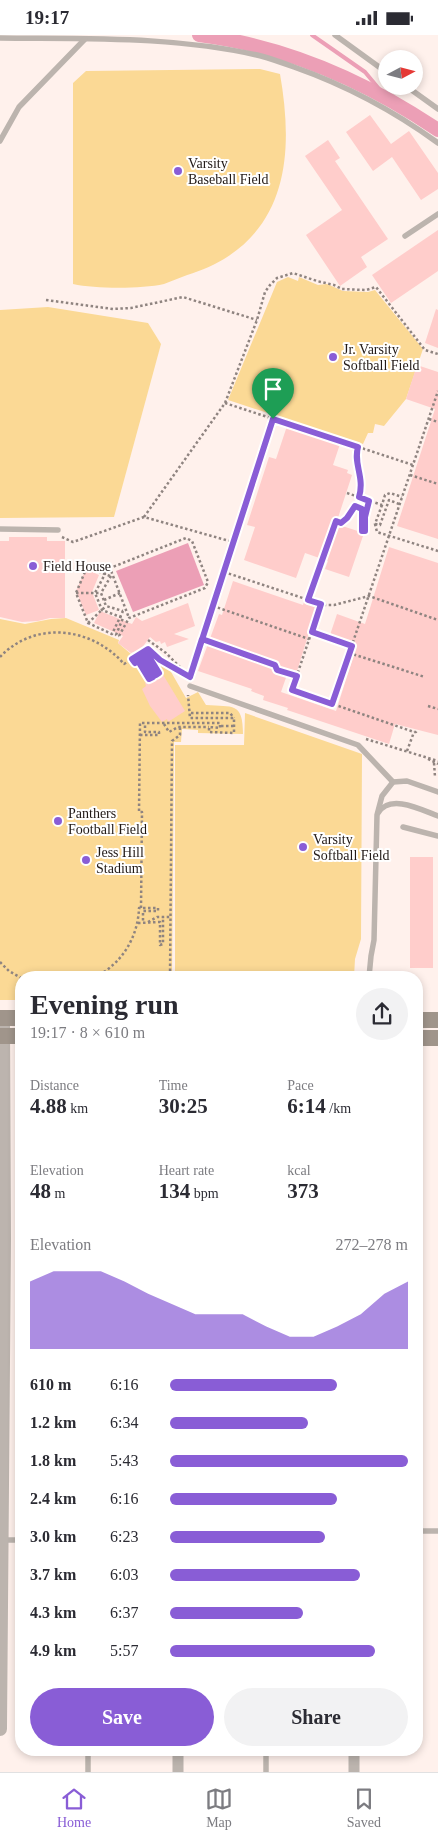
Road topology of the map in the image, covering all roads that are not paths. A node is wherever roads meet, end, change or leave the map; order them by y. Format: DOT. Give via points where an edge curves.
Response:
graph roads {
  1 [pos="335,35"];
  2 [pos="0,38"];
  3 [pos="85,39"];
  4 [pos="378,66"];
  5 [pos="419,95"];
  6 [pos="438,109"];
  7 [pos="0,141"];
  8 [pos="438,143"];
  9 [pos="438,214"];
  10 [pos="405,235"];
  11 [pos="0,529"];
  12 [pos="57,532"];
  13 [pos="190,685"];
  14 [pos="393,782"];
  15 [pos="438,792"];
  16 [pos="377,815"];
  17 [pos="438,816"];
  18 [pos="403,827"];
  19 [pos="438,836"];
  20 [pos="369,971"];
  21 [pos="2,1018"];
  22 [pos="15,1018"];
  23 [pos="423,1020"];
  24 [pos="438,1020"];
  25 [pos="2,1036"];
  26 [pos="15,1036"];
  27 [pos="423,1038"];
  28 [pos="438,1038"];
  29 [pos="2,1239"];
  30 [pos="423,1531"];
  31 [pos="438,1531"];
  32 [pos="1,1539"];
  33 [pos="15,1540"];
  34 [pos="0,1729"];
  35 [pos="88,1756"];
  36 [pos="178,1756"];
  37 [pos="266,1756"];
  38 [pos="354,1756"];
  39 [pos="88,1772"];
  40 [pos="178,1772"];
  41 [pos="266,1772"];
  42 [pos="354,1772"];
  1 -- 4 [label="lane"];
  2 -- 3 [label="lane"];
  3 -- 7 [label="lane" via="19,107"];
  3 -- 8 [label="lane" via="168,42 263,57 317,75 352,92 396,115"];
  5 -- 6 [label="lane"];
  9 -- 10 [label="lane"];
  11 -- 12 [label="lane"];
  13 -- 14 [label="lane" via="358,745"];
  14 -- 15 [label="lane" via="406,781"];
  14 -- 16 [label="lane" via="382,796"];
  16 -- 17 [label="lane" via="382,807 394,802"];
  16 -- 20 [label="lane" via="374,940"];
  18 -- 19 [label="lane"];
  21 -- 22 [label="main road"];
  21 -- 25 [label="street"];
  23 -- 24 [label="main road"];
  25 -- 26 [label="main road"];
  25 -- 29 [label="street"];
  27 -- 28 [label="main road"];
  29 -- 32 [label="street"];
  30 -- 31 [label="lane"];
  32 -- 33 [label="lane"];
  32 -- 34 [label="street"];
  35 -- 39 [label="lane"];
  36 -- 40 [label="street"];
  37 -- 41 [label="lane"];
  38 -- 42 [label="street"];
}
